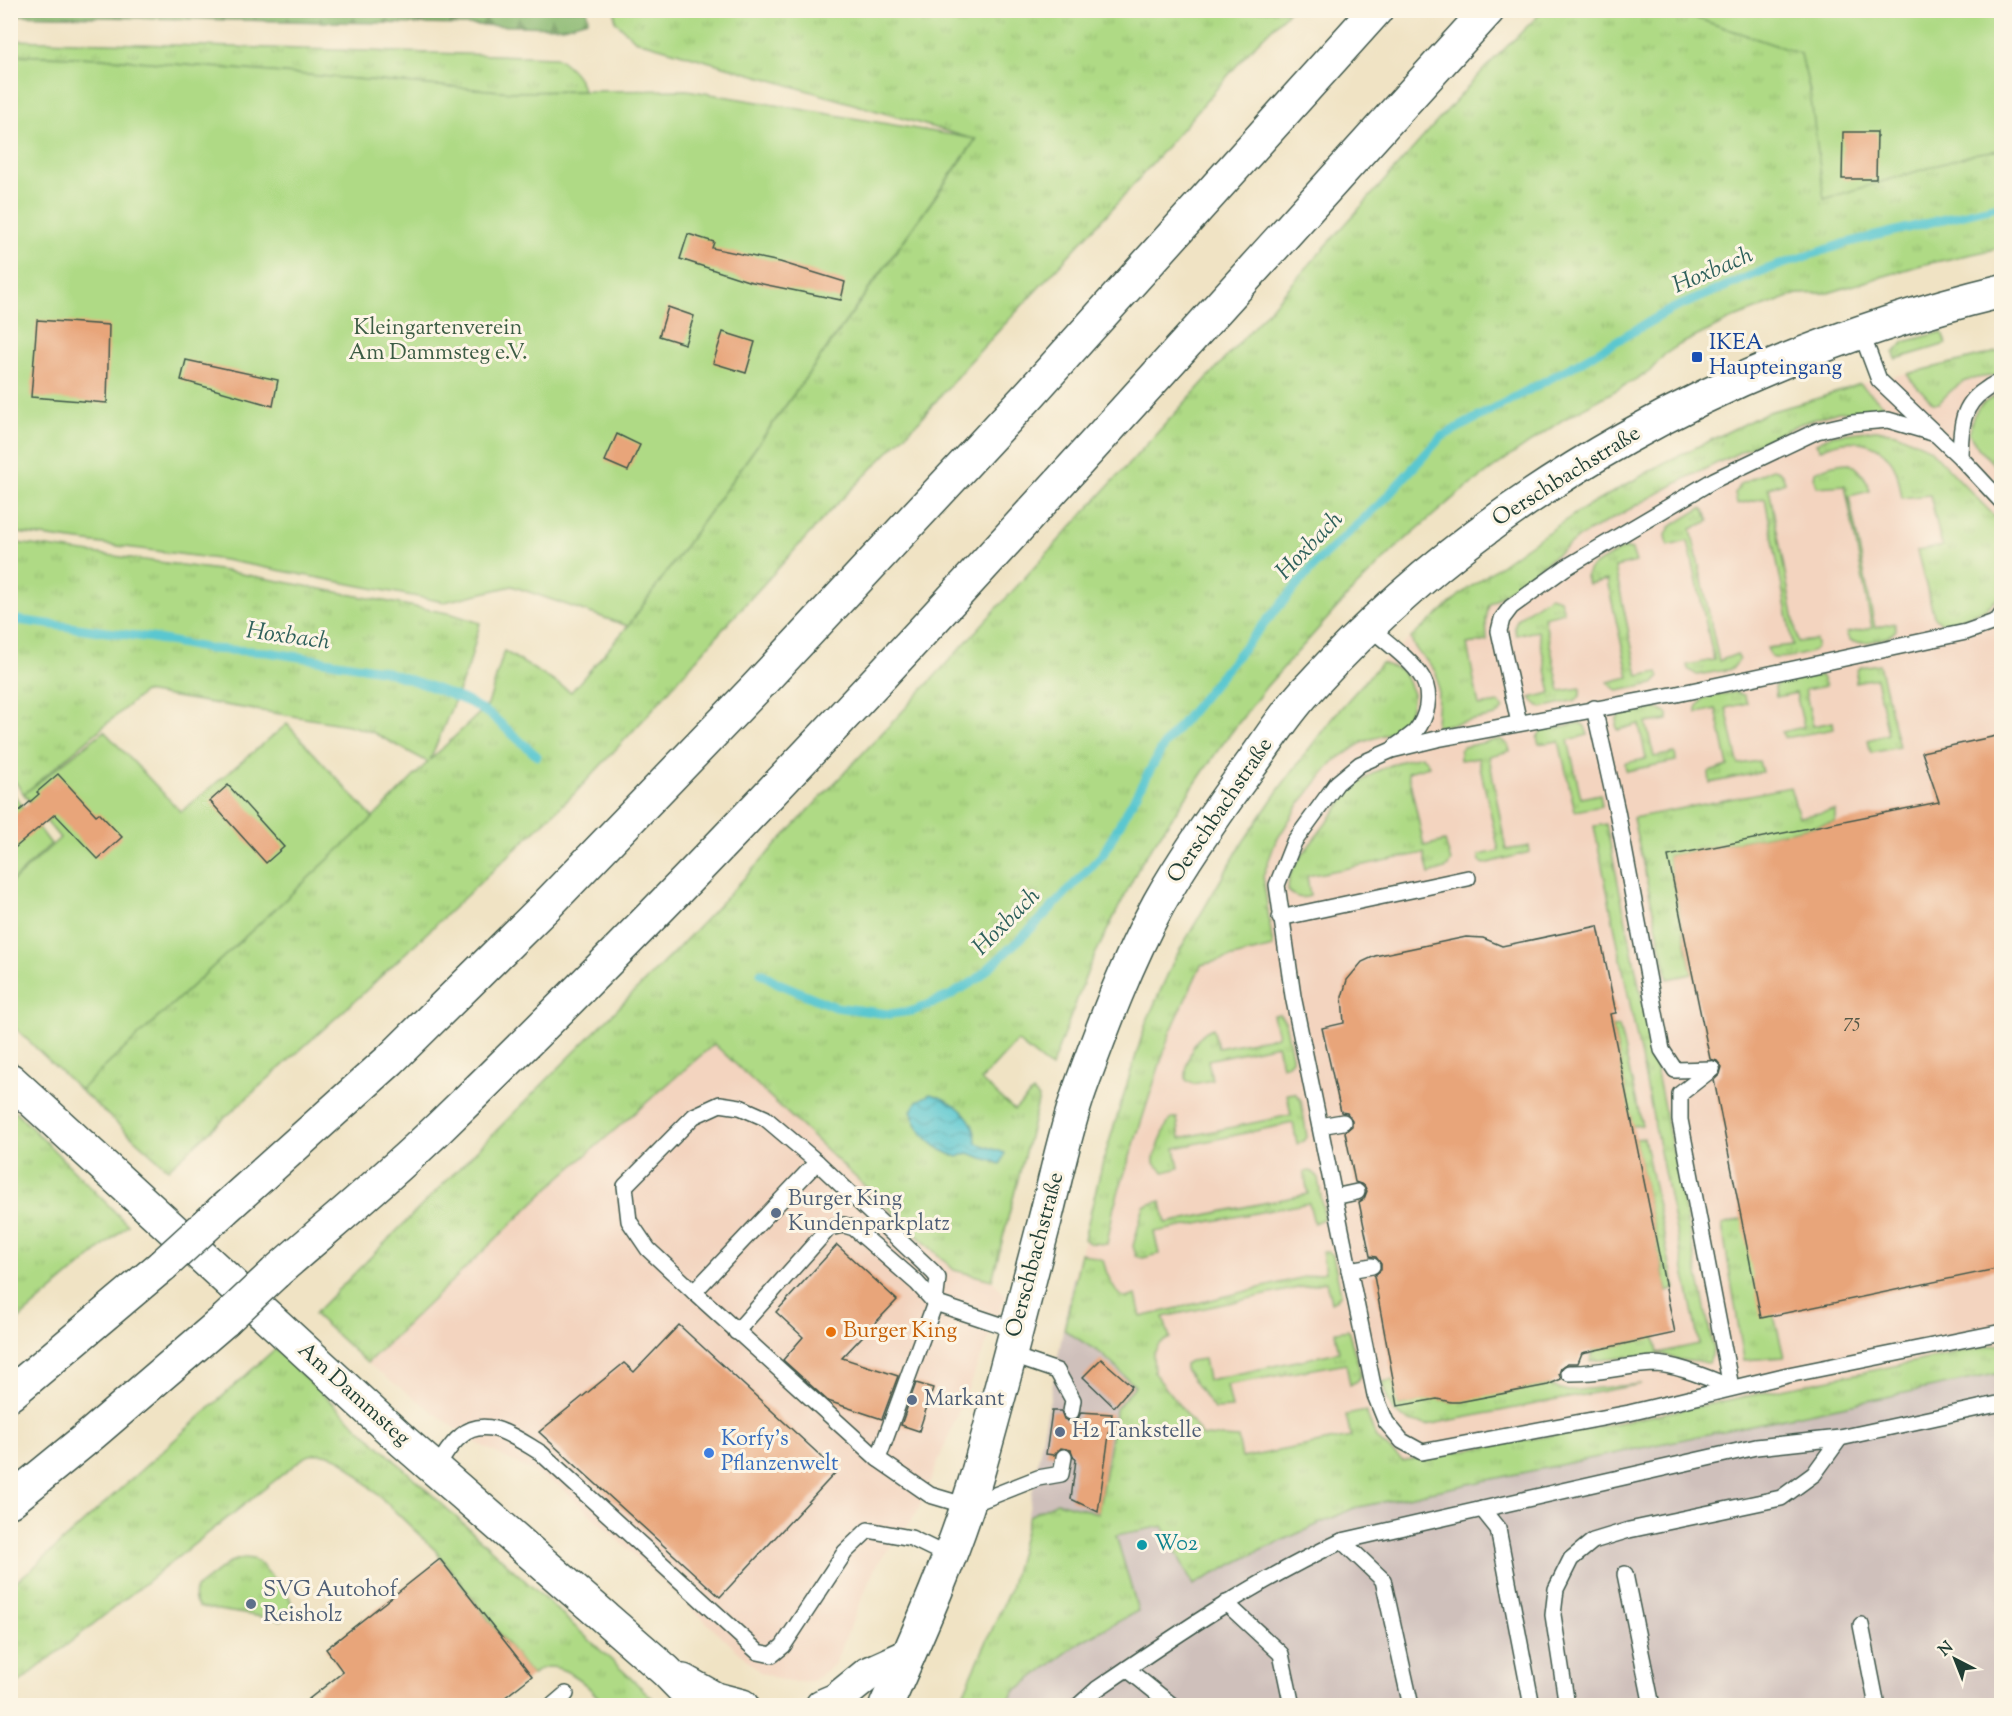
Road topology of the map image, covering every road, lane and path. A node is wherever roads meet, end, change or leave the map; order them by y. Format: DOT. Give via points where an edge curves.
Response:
graph roads {
  1 [pos="1376,10"];
  2 [pos="1488,10"];
  3 [pos="2001,291"];
  4 [pos="1861,332"];
  5 [pos="2001,382"];
  6 [pos="1936,434"];
  7 [pos="1960,457"];
  8 [pos="2001,501"];
  9 [pos="2001,614"];
  10 [pos="1369,627"];
  11 [pos="1594,708"];
  12 [pos="1519,723"];
  13 [pos="1392,750"];
  14 [pos="1468,878"];
  15 [pos="1280,918"];
  16 [pos="10,1080"];
  17 [pos="1343,1122"];
  18 [pos="1320,1126"];
  19 [pos="817,1162"];
  20 [pos="1357,1192"];
  21 [pos="1334,1197"];
  22 [pos="1372,1266"];
  23 [pos="1349,1270"];
  24 [pos="694,1292"];
  25 [pos="935,1303"];
  26 [pos="736,1332"];
  27 [pos="2001,1332"];
  28 [pos="1013,1342"];
  29 [pos="1569,1373"];
  30 [pos="1731,1388"];
  31 [pos="10,1394"];
  32 [pos="2001,1403"];
  33 [pos="1071,1412"];
  34 [pos="1840,1438"];
  35 [pos="1064,1457"];
  36 [pos="878,1460"];
  37 [pos="435,1469"];
  38 [pos="10,1501"];
  39 [pos="967,1506"];
  40 [pos="1482,1509"];
  41 [pos="1342,1541"];
  42 [pos="948,1556"];
  43 [pos="1625,1574"];
  44 [pos="1226,1603"];
  45 [pos="1861,1625"];
  46 [pos="908,1656"];
  47 [pos="1127,1669"];
  48 [pos="666,1671"];
  49 [pos="566,1694"];
  50 [pos="552,1706"];
  51 [pos="700,1706"];
  52 [pos="742,1706"];
  53 [pos="822,1706"];
  54 [pos="886,1706"];
  55 [pos="1078,1706"];
  56 [pos="1173,1706"];
  57 [pos="1292,1706"];
  58 [pos="1411,1706"];
  59 [pos="1532,1706"];
  60 [pos="1567,1706"];
  61 [pos="1652,1706"];
  62 [pos="1877,1706"];
  1 -- 31 [label="main road, bridge" via="1022,403 545,906 390,1060 162,1265"];
  2 -- 38 [label="main road, bridge" via="1082,459 759,807 444,1122 225,1320"];
  3 -- 4 [label="main road, Oerschbachstraße"];
  4 -- 6 [label="lane" via="1879,380"];
  4 -- 10 [label="main road, Oerschbachstraße" via="1710,395 1612,446 1461,545"];
  5 -- 7 [label="lane" via="1973,397 1962,421"];
  6 -- 7 [label="lane"];
  6 -- 12 [label="lane" via="1888,420 1817,431 1714,480 1574,562 1511,607 1502,619 1499,632"];
  7 -- 8 [label="lane"];
  9 -- 11 [label="lane" via="1996,621 1966,632"];
  10 -- 13 [label="lane" via="1423,679 1428,698 1425,716 1415,732"];
  10 -- 28 [label="main road, Oerschbachstraße" via="1305,692 1199,836 1131,958 1078,1095"];
  11 -- 12 [label="lane"];
  11 -- 30 [label="lane" via="1662,1050 1676,1070 1712,1069 1680,1094 1680,1120"];
  12 -- 13 [label="lane"];
  13 -- 15 [label="lane" via="1360,764 1337,783 1294,842 1277,885"];
  14 -- 15 [label="lane"];
  15 -- 18 [label="lane"];
  16 -- 37 [label="main road, Am Dammsteg"];
  17 -- 18 [label="lane"];
  18 -- 21 [label="lane"];
  19 -- 24 [label="lane"];
  19 -- 24 [label="lane" via="765,1118 740,1107 720,1104 694,1116 625,1186 629,1221 648,1249"];
  19 -- 25 [label="lane" via="933,1272 938,1278"];
  20 -- 21 [label="lane"];
  21 -- 23 [label="lane"];
  22 -- 23 [label="lane"];
  23 -- 30 [label="lane" via="1375,1395 1386,1422 1402,1441 1422,1452 1629,1413"];
  24 -- 26 [label="lane"];
  25 -- 26 [label="lane" via="854,1228 844,1225 829,1228"];
  25 -- 28 [label="lane"];
  25 -- 36 [label="lane"];
  26 -- 36 [label="lane"];
  27 -- 30 [label="lane"];
  28 -- 33 [label="lane" via="1057,1371 1073,1400"];
  28 -- 39 [label="main road, Oerschbachstraße"];
  29 -- 30 [label="lane" via="1589,1374 1656,1364"];
  32 -- 34 [label="lane"];
  34 -- 40 [label="lane" via="1756,1447"];
  34 -- 60 [label="lane" via="1814,1474 1781,1498 1629,1530 1593,1542 1571,1558 1556,1589 1553,1614"];
  35 -- 39 [label="lane" via="1061,1474 1038,1478"];
  36 -- 39 [label="lane" via="930,1495"];
  37 -- 42 [label="lane" via="460,1436 473,1427 493,1427 541,1453 758,1652 772,1655 783,1646 845,1552 868,1530 911,1538"];
  37 -- 48 [label="main road, Am Dammsteg"];
  39 -- 42 [label="main road, Oerschbachstraße"];
  40 -- 41 [label="lane"];
  40 -- 59 [label="lane" via="1498,1529"];
  41 -- 44 [label="lane" via="1298,1561"];
  41 -- 58 [label="lane" via="1383,1580"];
  42 -- 46 [label="main road, Oerschbachstraße"];
  43 -- 61 [label="lane"];
  44 -- 47 [label="lane"];
  44 -- 57 [label="lane" via="1281,1654"];
  45 -- 62 [label="lane"];
  46 -- 53 [label="main road" via="868,1674 836,1700"];
  46 -- 54 [label="main road, Oerschbachstraße"];
  47 -- 55 [label="lane"];
  47 -- 56 [label="lane"];
  48 -- 51 [label="main road, Am Dammsteg"];
  48 -- 52 [label="main road" via="715,1699"];
  49 -- 50 [label="lane"];
}
